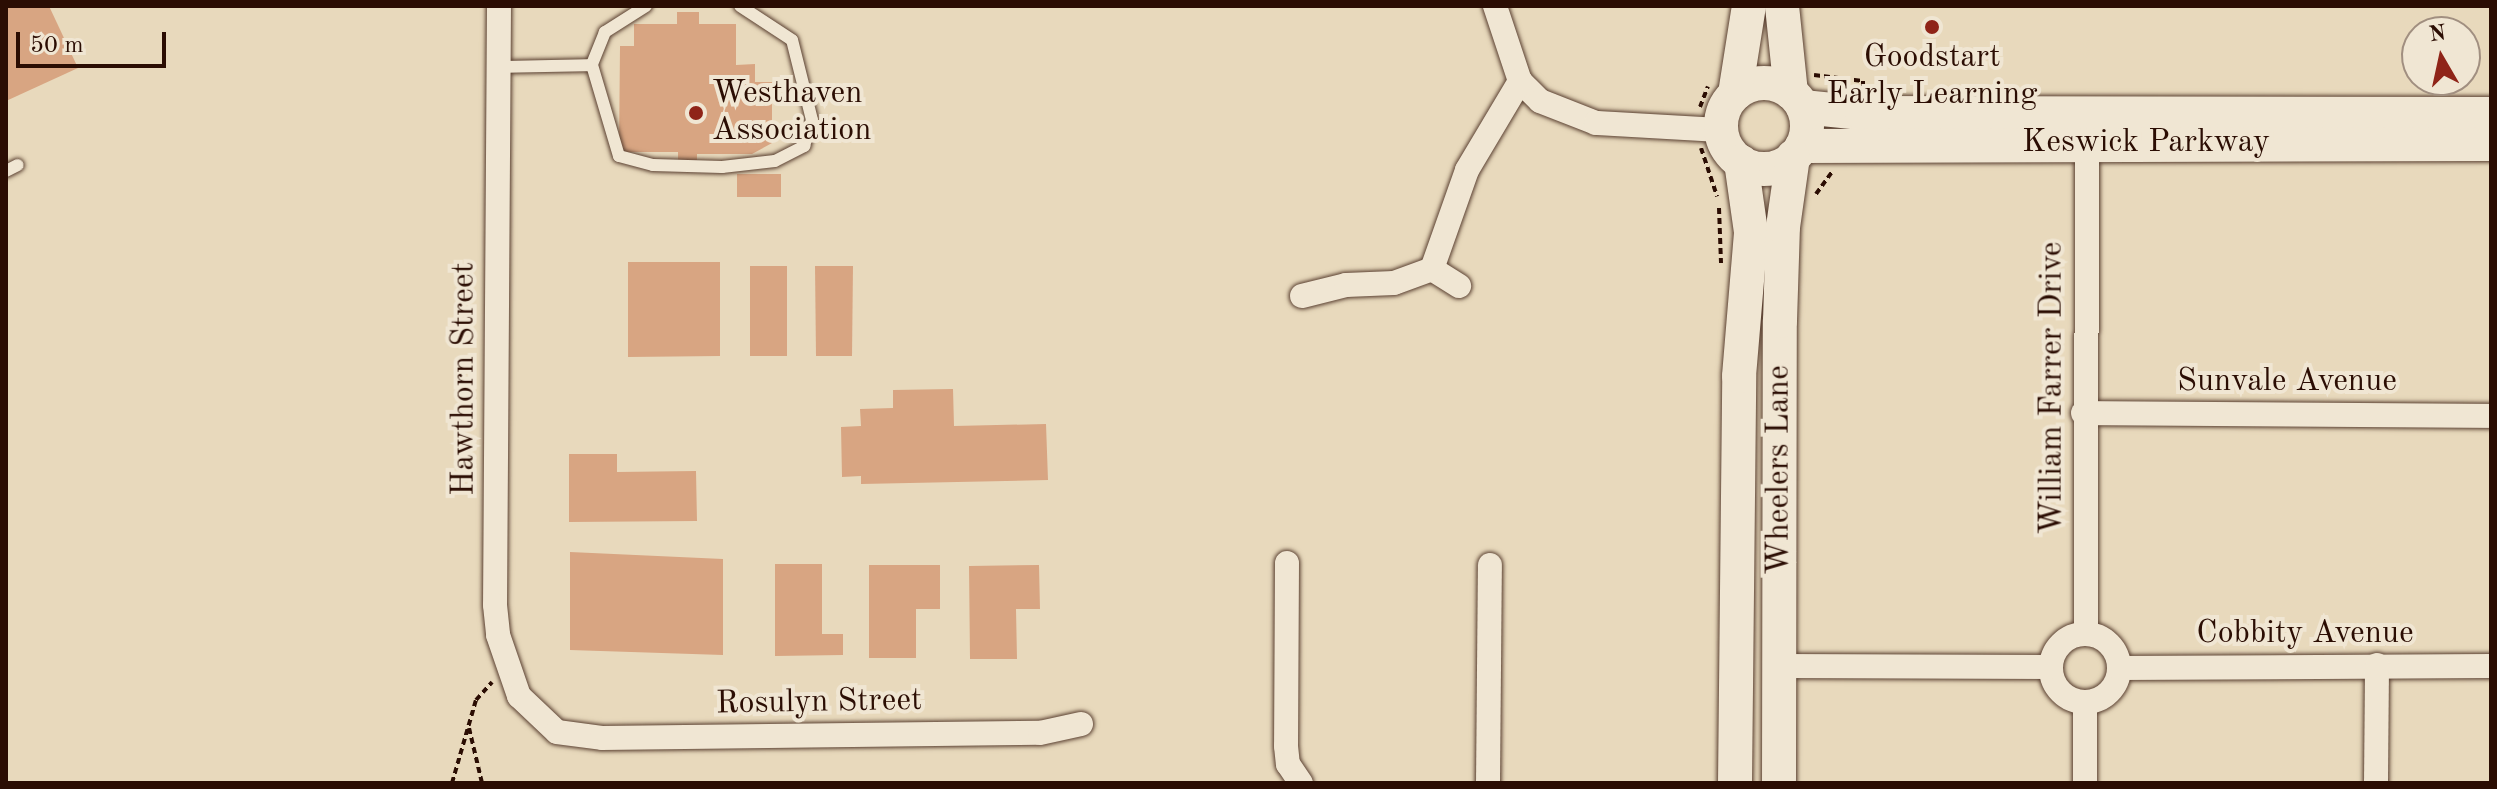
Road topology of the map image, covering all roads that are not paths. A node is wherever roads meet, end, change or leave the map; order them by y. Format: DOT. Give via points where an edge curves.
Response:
graph roads {
  1 [pos="499,6"];
  2 [pos="646,6"];
  3 [pos="740,6"];
  4 [pos="1495,6"];
  5 [pos="1749,6"];
  6 [pos="1782,6"];
  7 [pos="592,65"];
  8 [pos="499,67"];
  9 [pos="1520,81"];
  10 [pos="1735,94"];
  11 [pos="1797,100"];
  12 [pos="2491,114"];
  13 [pos="1721,130"];
  14 [pos="2087,143"];
  15 [pos="2491,144"];
  16 [pos="1798,152"];
  17 [pos="1741,162"];
  18 [pos="1432,269"];
  19 [pos="1459,286"];
  20 [pos="1302,296"];
  21 [pos="2083,413"];
  22 [pos="2491,416"];
  23 [pos="1287,563"];
  24 [pos="1490,565"];
  25 [pos="2086,634"];
  26 [pos="2377,665"];
  27 [pos="1779,666"];
  28 [pos="2491,666"];
  29 [pos="2051,667"];
  30 [pos="2119,668"];
  31 [pos="2085,702"];
  32 [pos="1081,724"];
  33 [pos="557,732"];
  34 [pos="1297,782"];
  35 [pos="1488,783"];
  36 [pos="1735,783"];
  37 [pos="1779,783"];
  38 [pos="2085,783"];
  39 [pos="2376,783"];
  1 -- 8 [label="street, Hawthorn Street"];
  2 -- 7 [label="lane" via="605,32"];
  3 -- 7 [label="lane" via="792,40 812,120 804,146 775,161 653,165 619,156"];
  4 -- 9 [label="street"];
  5 -- 10 [label="main road"];
  6 -- 11 [label="main road"];
  7 -- 8 [label="lane"];
  8 -- 33 [label="street, Hawthorn Street" via="495,605 519,696"];
  9 -- 13 [label="street" via="1565,115 1596,123"];
  9 -- 18 [label="street" via="1467,170"];
  10 -- 11 [label="main road" via="1757,84"];
  10 -- 13 [label="main road"];
  11 -- 12 [label="main road, Keswick Parkway" via="1862,113"];
  11 -- 16 [label="main road" via="1806,134"];
  13 -- 17 [label="main road" via="1724,143"];
  14 -- 15 [label="main road, Keswick Parkway"];
  14 -- 16 [label="main road, Keswick Parkway"];
  14 -- 21 [label="street, William Farrer Drive"];
  16 -- 17 [label="main road" via="1768,169"];
  16 -- 27 [label="main road, Wheelers Lane" via="1782,261"];
  17 -- 36 [label="main road, Wheelers Lane" via="1751,232 1739,376"];
  18 -- 19 [label="street"];
  18 -- 20 [label="street" via="1394,283 1346,285"];
  21 -- 22 [label="street, Sunvale Avenue"];
  21 -- 25 [label="street, William Farrer Drive"];
  23 -- 34 [label="street" via="1286,746"];
  24 -- 35 [label="street"];
  25 -- 29 [label="street" via="2066,640"];
  25 -- 30 [label="street" via="2113,648"];
  26 -- 28 [label="street, Cobbity Avenue"];
  26 -- 30 [label="street, Cobbity Avenue"];
  26 -- 39 [label="street"];
  27 -- 29 [label="street"];
  27 -- 37 [label="main road, Wheelers Lane"];
  29 -- 31 [label="street" via="2065,695"];
  30 -- 31 [label="street" via="2105,695"];
  31 -- 38 [label="street"];
  32 -- 33 [label="street, Rosulyn Street" via="1040,733 602,738"];
}
